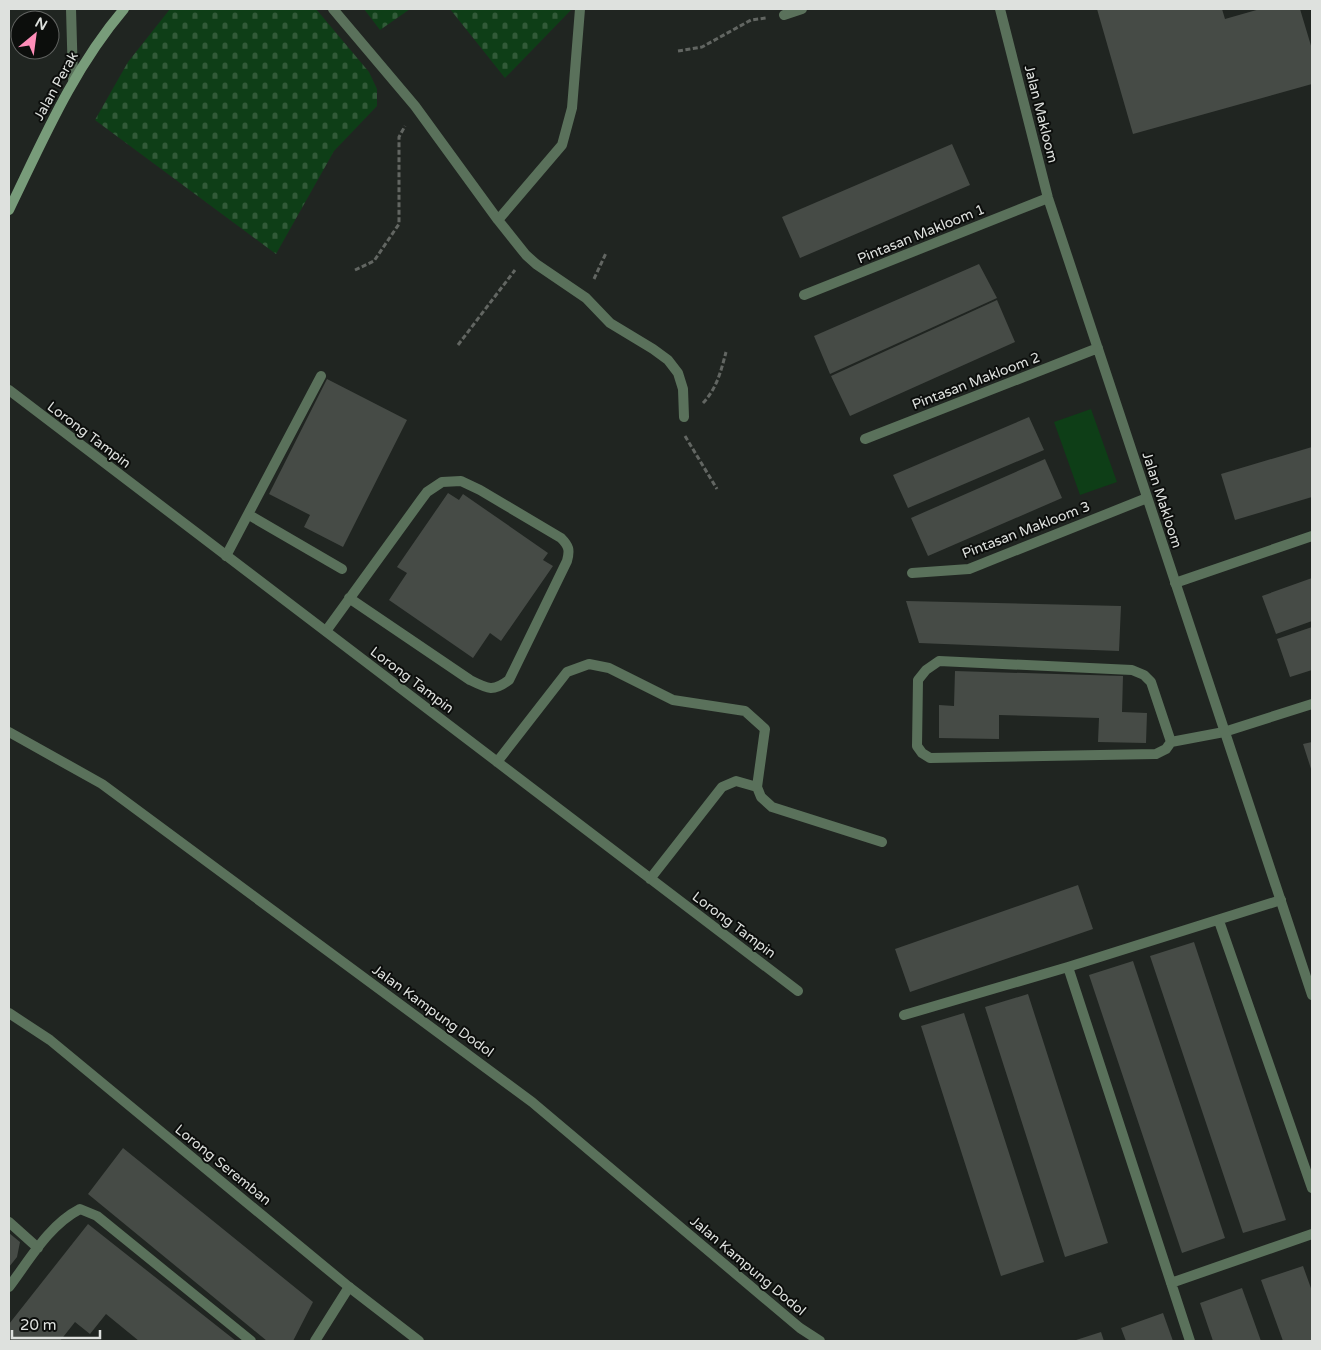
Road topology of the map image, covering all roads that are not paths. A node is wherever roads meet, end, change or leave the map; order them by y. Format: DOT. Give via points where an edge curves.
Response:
graph roads {
  1 [pos="71,9"];
  2 [pos="124,9"];
  3 [pos="333,9"];
  4 [pos="580,9"];
  5 [pos="802,9"];
  6 [pos="1000,9"];
  7 [pos="784,15"];
  8 [pos="73,80"];
  9 [pos="1048,198"];
  10 [pos="9,210"];
  11 [pos="498,220"];
  12 [pos="804,295"];
  13 [pos="1098,348"];
  14 [pos="321,376"];
  15 [pos="9,390"];
  16 [pos="684,417"];
  17 [pos="865,439"];
  18 [pos="1147,498"];
  19 [pos="249,515"];
  20 [pos="1312,536"];
  21 [pos="226,556"];
  22 [pos="342,569"];
  23 [pos="912,573"];
  24 [pos="1175,583"];
  25 [pos="349,598"];
  26 [pos="326,632"];
  27 [pos="1312,704"];
  28 [pos="9,732"];
  29 [pos="1224,732"];
  30 [pos="1171,742"];
  31 [pos="497,762"];
  32 [pos="757,787"];
  33 [pos="882,842"];
  34 [pos="650,879"];
  35 [pos="1281,900"];
  36 [pos="1219,920"];
  37 [pos="1068,967"];
  38 [pos="798,991"];
  39 [pos="1312,995"];
  40 [pos="9,1013"];
  41 [pos="904,1015"];
  42 [pos="1312,1188"];
  43 [pos="9,1222"];
  44 [pos="1312,1234"];
  45 [pos="38,1248"];
  46 [pos="1171,1283"];
  47 [pos="349,1287"];
  48 [pos="9,1288"];
  49 [pos="251,1341"];
  50 [pos="315,1341"];
  51 [pos="419,1341"];
  52 [pos="820,1341"];
  53 [pos="1190,1341"];
  1 -- 8 [label="street"];
  2 -- 8 [label="main road, Jalan Perak" via="103,33"];
  3 -- 11 [label="street" via="415,106"];
  4 -- 11 [label="street" via="572,108 562,145"];
  5 -- 7 [label="street"];
  6 -- 9 [label="street, Jalan Makloom"];
  8 -- 10 [label="main road, Jalan Perak"];
  9 -- 12 [label="street, Pintasan Makloom 1"];
  9 -- 13 [label="street, Jalan Makloom"];
  11 -- 16 [label="street" via="536,264 586,298 610,323 668,360 684,389"];
  13 -- 17 [label="street, Pintasan Makloom 2"];
  13 -- 18 [label="street, Jalan Makloom"];
  14 -- 19 [label="street"];
  15 -- 21 [label="street, Lorong Tampin"];
  18 -- 23 [label="street, Pintasan Makloom 3" via="969,569"];
  18 -- 24 [label="street, Jalan Makloom"];
  19 -- 21 [label="street"];
  19 -- 22 [label="street"];
  20 -- 24 [label="street"];
  21 -- 26 [label="street, Lorong Tampin"];
  24 -- 29 [label="street, Jalan Makloom"];
  25 -- 25 [label="street" via="427,492 442,482 461,481 480,490 568,545 567,561 509,680 499,687 487,689 470,680"];
  25 -- 26 [label="street"];
  26 -- 31 [label="street, Lorong Tampin"];
  27 -- 29 [label="street"];
  28 -- 52 [label="street, Jalan Kampung Dodol" via="102,784 532,1102 800,1328"];
  29 -- 30 [label="street"];
  29 -- 35 [label="street, Jalan Makloom"];
  30 -- 30 [label="street" via="1166,750 1156,754 930,758 918,746 918,680 939,661 1132,670 1151,682"];
  31 -- 32 [label="street" via="567,672 589,664 609,668 673,700 746,711 765,729"];
  31 -- 34 [label="street, Lorong Tampin"];
  32 -- 33 [label="street" via="761,797 772,807"];
  32 -- 34 [label="street" via="736,781 722,788"];
  34 -- 38 [label="street, Lorong Tampin"];
  35 -- 36 [label="street"];
  35 -- 39 [label="street, Jalan Makloom"];
  36 -- 37 [label="street"];
  36 -- 42 [label="street"];
  37 -- 41 [label="street"];
  37 -- 46 [label="street"];
  40 -- 47 [label="street, Lorong Seremban" via="50,1040"];
  43 -- 45 [label="street"];
  44 -- 46 [label="street"];
  45 -- 48 [label="street"];
  45 -- 49 [label="street" via="67,1216 80,1209 97,1216"];
  46 -- 53 [label="street"];
  47 -- 50 [label="street"];
  47 -- 51 [label="street, Lorong Seremban"];
}
